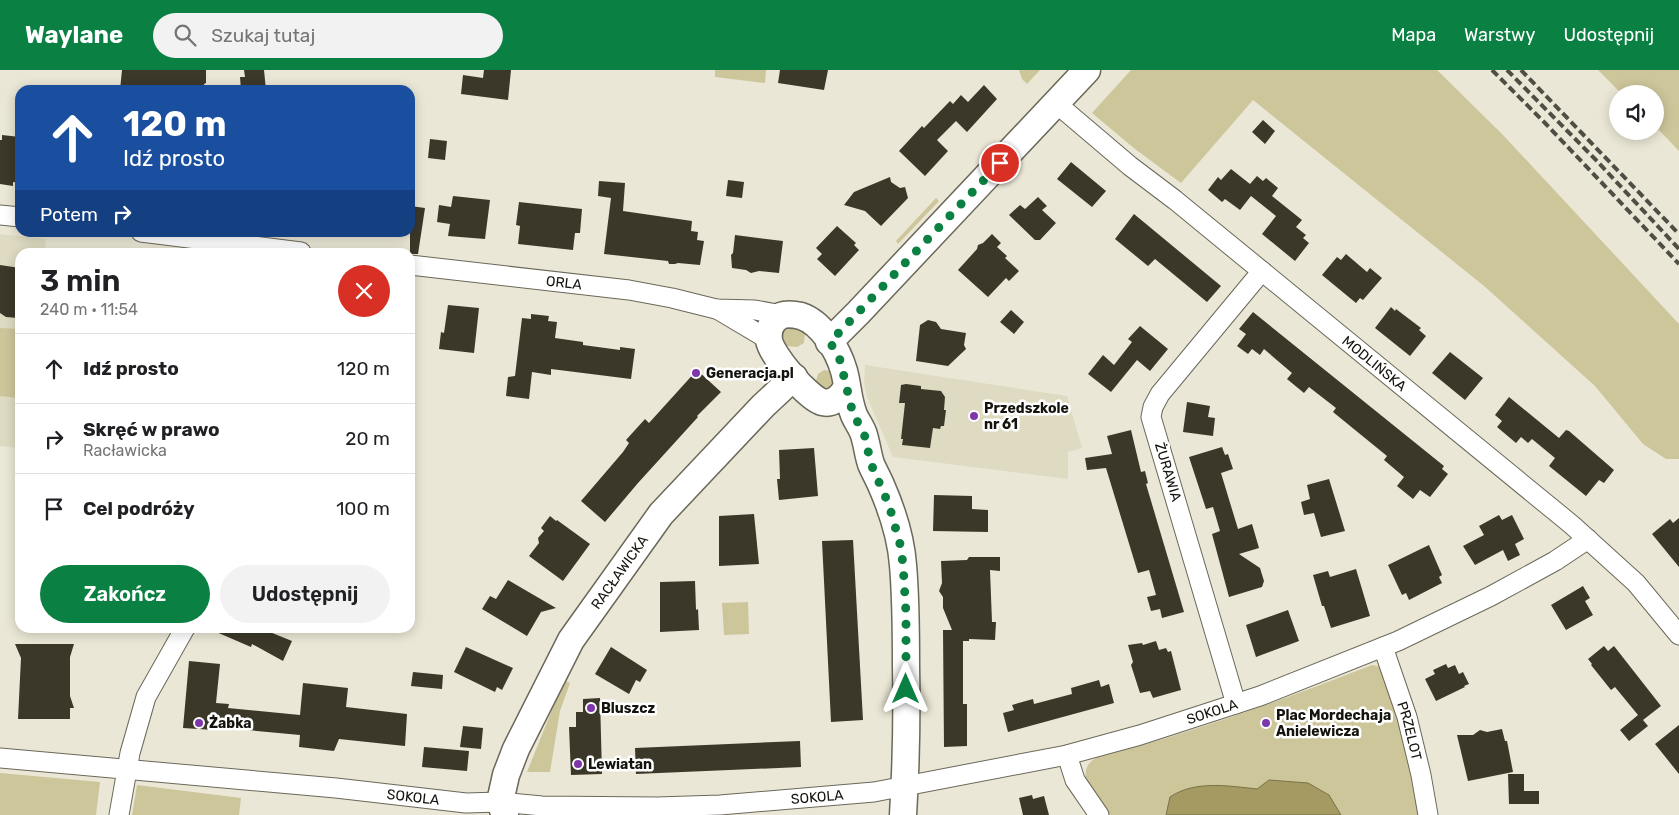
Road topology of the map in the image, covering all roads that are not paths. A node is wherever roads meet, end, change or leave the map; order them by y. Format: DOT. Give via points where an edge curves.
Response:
graph roads {
  1 [pos="1087,70"];
  2 [pos="1056,104"];
  3 [pos="0,215"];
  4 [pos="15,216"];
  5 [pos="180,237"];
  6 [pos="264,248"];
  7 [pos="415,266"];
  8 [pos="1262,271"];
  9 [pos="716,309"];
  10 [pos="782,315"];
  11 [pos="769,340"];
  12 [pos="830,342"];
  13 [pos="794,378"];
  14 [pos="846,388"];
  15 [pos="823,402"];
  16 [pos="871,464"];
  17 [pos="1588,539"];
  18 [pos="182,633"];
  19 [pos="1679,636"];
  20 [pos="1383,647"];
  21 [pos="1236,704"];
  22 [pos="1067,754"];
  23 [pos="0,758"];
  24 [pos="127,769"];
  25 [pos="904,788"];
  26 [pos="496,811"];
  27 [pos="120,815"];
  28 [pos="903,815"];
  29 [pos="1098,815"];
  30 [pos="1428,815"];
  1 -- 2 [label="street"];
  2 -- 8 [label="street, MODLIŃSKA"];
  2 -- 12 [label="street"];
  3 -- 4 [label="street"];
  5 -- 6 [label="street"];
  7 -- 9 [label="street, ORLA" via="629,290"];
  8 -- 17 [label="street, MODLIŃSKA"];
  8 -- 21 [label="street, ŻURAWIA" via="1160,394 1152,417"];
  9 -- 10 [label="street, ORLA" via="755,310"];
  9 -- 11 [label="street, ORLA"];
  10 -- 11 [label="street" via="771,324"];
  10 -- 12 [label="street" via="794,314 814,323"];
  11 -- 13 [label="street"];
  12 -- 14 [label="street" via="840,360"];
  13 -- 15 [label="street"];
  13 -- 26 [label="street, RACŁAWICKA" via="763,406 661,514 571,640 516,749"];
  14 -- 15 [label="street" via="839,398"];
  14 -- 16 [label="street" via="853,414 864,433"];
  15 -- 16 [label="street" via="850,441"];
  16 -- 25 [label="street" via="894,522 903,564 907,728"];
  17 -- 19 [label="street, MODLIŃSKA" via="1636,583"];
  17 -- 20 [label="street, SOKOLA" via="1492,596"];
  18 -- 24 [label="street" via="146,697"];
  20 -- 21 [label="street, SOKOLA"];
  20 -- 30 [label="street, PRZELOT" via="1406,717"];
  21 -- 22 [label="street, SOKOLA"];
  22 -- 25 [label="street, SOKOLA"];
  22 -- 29 [label="street" via="1075,780"];
  23 -- 24 [label="street, SOKOLA"];
  24 -- 26 [label="street, SOKOLA" via="336,788 466,803"];
  24 -- 27 [label="street"];
  25 -- 26 [label="street, SOKOLA" via="696,806 612,808 529,805"];
  25 -- 28 [label="street"];
}
